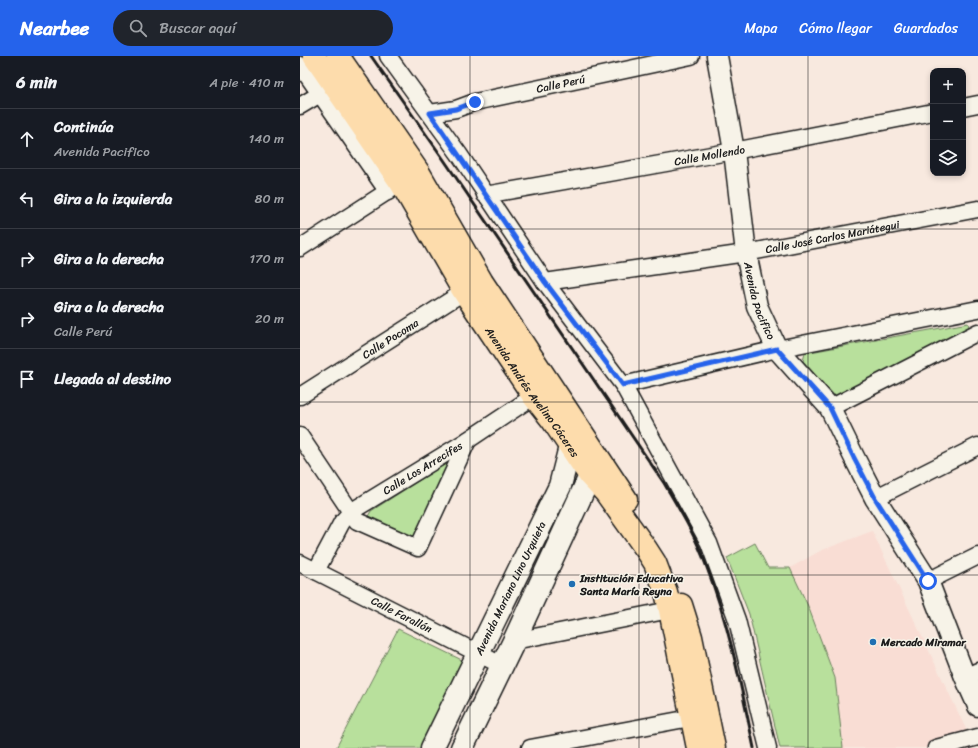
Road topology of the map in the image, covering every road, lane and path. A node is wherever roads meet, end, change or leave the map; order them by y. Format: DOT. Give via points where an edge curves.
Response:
graph roads {
  1 [pos="314,56"];
  2 [pos="338,56"];
  3 [pos="388,56"];
  4 [pos="691,56"];
  5 [pos="717,56"];
  6 [pos="300,66"];
  7 [pos="320,94"];
  8 [pos="978,104"];
  9 [pos="300,106"];
  10 [pos="966,106"];
  11 [pos="430,113"];
  12 [pos="930,113"];
  13 [pos="734,151"];
  14 [pos="403,183"];
  15 [pos="485,195"];
  16 [pos="978,209"];
  17 [pos="300,248"];
  18 [pos="746,253"];
  19 [pos="545,282"];
  20 [pos="472,287"];
  21 [pos="978,309"];
  22 [pos="978,332"];
  23 [pos="777,349"];
  24 [pos="623,385"];
  25 [pos="542,391"];
  26 [pos="300,396"];
  27 [pos="830,408"];
  28 [pos="576,424"];
  29 [pos="300,436"];
  30 [pos="468,440"];
  31 [pos="570,446"];
  32 [pos="978,446"];
  33 [pos="594,466"];
  34 [pos="875,498"];
  35 [pos="352,511"];
  36 [pos="978,556"];
  37 [pos="300,563"];
  38 [pos="316,571"];
  39 [pos="928,581"];
  40 [pos="676,608"];
  41 [pos="514,642"];
  42 [pos="478,654"];
  43 [pos="503,666"];
  44 [pos="972,674"];
  45 [pos="978,706"];
  46 [pos="699,717"];
  47 [pos="978,737"];
  48 [pos="555,746"];
  49 [pos="432,748"];
  50 [pos="462,748"];
  51 [pos="530,748"];
  52 [pos="698,748"];
  53 [pos="714,748"];
  54 [pos="768,748"];
  55 [pos="936,748"];
  1 -- 14 [label="highway, Avenida Andrés Avelino Cáceres"];
  2 -- 14 [label="highway, Avenida Andrés Avelino Cáceres"];
  3 -- 11 [label="street"];
  4 -- 11 [label="street, Calle Perú"];
  5 -- 13 [label="street, Avenida Pacifico"];
  6 -- 7 [label="street"];
  7 -- 9 [label="street"];
  7 -- 14 [label="street"];
  8 -- 10 [label="street"];
  11 -- 15 [label="street"];
  12 -- 13 [label="street, Calle Mollendo"];
  13 -- 15 [label="street, Calle Mollendo"];
  13 -- 18 [label="street, Avenida Pacifico"];
  14 -- 17 [label="street"];
  14 -- 20 [label="highway, Avenida Andrés Avelino Cáceres"];
  15 -- 19 [label="street"];
  16 -- 18 [label="street, Calle José Carlos Mariátegui"];
  18 -- 19 [label="street, Calle José Carlos Mariátegui"];
  18 -- 23 [label="street, Avenida Pacifico" via="758,306"];
  19 -- 24 [label="street"];
  20 -- 25 [label="highway, Avenida Andrés Avelino Cáceres"];
  20 -- 26 [label="street, Calle Pocoma"];
  21 -- 23 [label="street"];
  22 -- 27 [label="street"];
  23 -- 24 [label="street"];
  23 -- 27 [label="street, Avenida Pacifico"];
  24 -- 54 [label="street" via="709,543 737,620"];
  25 -- 28 [label="highway, Avenida Andrés Avelino Cáceres"];
  25 -- 30 [label="street, Calle Los Arrecifes"];
  25 -- 31 [label="highway, Avenida Andrés Avelino Cáceres" via="553,421"];
  27 -- 34 [label="street, Avenida Pacifico"];
  28 -- 31 [label="main road, Avenida Mariano Lino Urquieta"];
  28 -- 33 [label="highway, Avenida Andrés Avelino Cáceres"];
  29 -- 35 [label="street"];
  30 -- 35 [label="street, Calle Los Arrecifes"];
  30 -- 35 [label="street" via="418,548 357,521"];
  31 -- 33 [label="highway, Avenida Andrés Avelino Cáceres"];
  31 -- 42 [label="main road, Avenida Mariano Lino Urquieta" via="560,486"];
  32 -- 34 [label="street"];
  33 -- 40 [label="highway, Avenida Andrés Avelino Cáceres" via="606,493 655,564 666,592"];
  33 -- 41 [label="main road"];
  34 -- 39 [label="street, Avenida Pacifico"];
  35 -- 38 [label="street, Calle Los Arrecifes" via="342,522"];
  36 -- 39 [label="street"];
  37 -- 38 [label="street, Calle Farallón"];
  38 -- 42 [label="street, Calle Farallón"];
  39 -- 44 [label="street, Avenida Pacifico"];
  40 -- 41 [label="street"];
  40 -- 46 [label="highway, Avenida Andrés Avelino Cáceres"];
  41 -- 43 [label="main road"];
  42 -- 43 [label="street, Calle Farallón"];
  42 -- 49 [label="main road, Avenida Mariano Lino Urquieta"];
  43 -- 50 [label="main road"];
  44 -- 45 [label="street, Avenida Pacifico"];
  46 -- 48 [label="street"];
  46 -- 52 [label="highway, Avenida Andrés Avelino Cáceres"];
  46 -- 53 [label="highway, Avenida Andrés Avelino Cáceres"];
  47 -- 55 [label="street"];
  48 -- 51 [label="street"];
}
